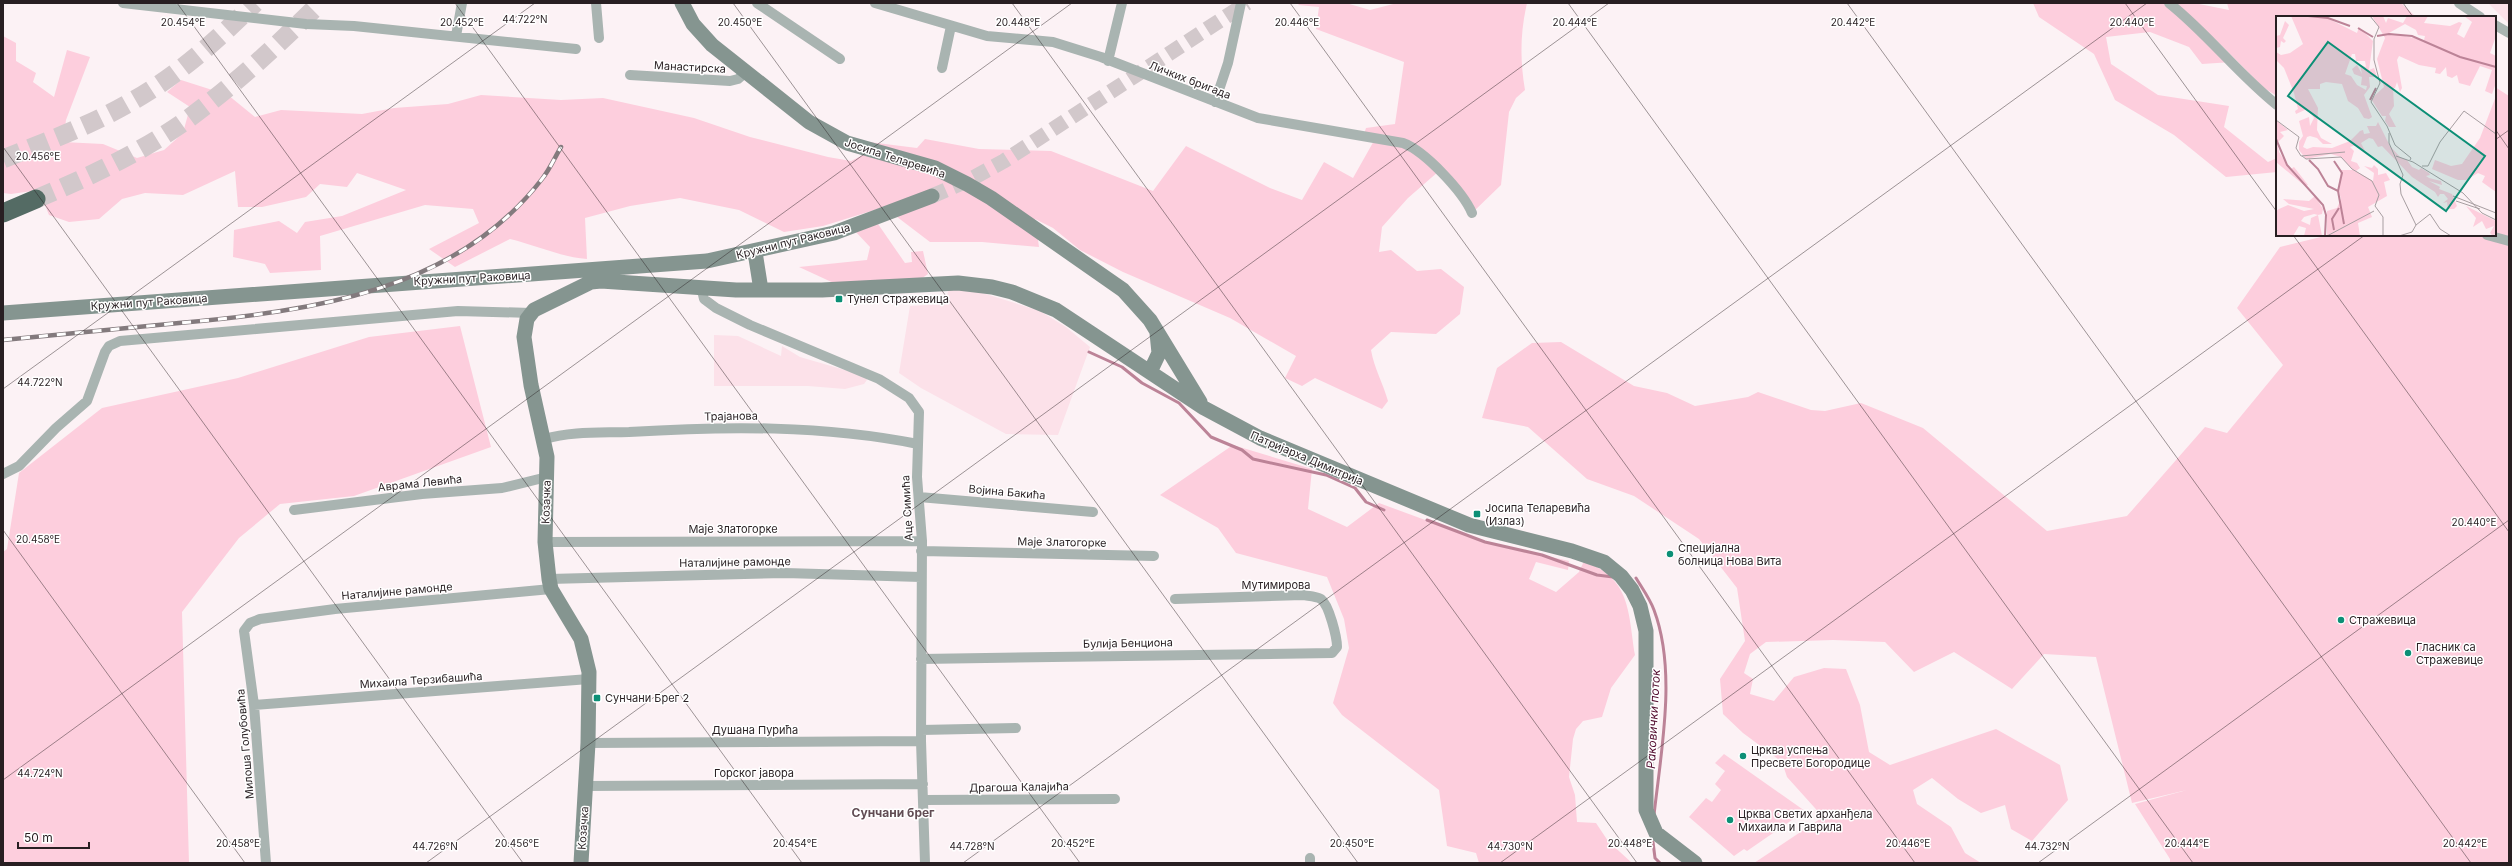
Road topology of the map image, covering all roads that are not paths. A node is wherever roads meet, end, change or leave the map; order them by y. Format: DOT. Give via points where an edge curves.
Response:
graph roads {
  1 [pos="123,3"];
  2 [pos="462,3"];
  3 [pos="596,3"];
  4 [pos="682,3"];
  5 [pos="757,3"];
  6 [pos="875,3"];
  7 [pos="1122,3"];
  8 [pos="1241,3"];
  9 [pos="2169,3"];
  10 [pos="2459,3"];
  11 [pos="2478,16"];
  12 [pos="951,26"];
  13 [pos="2496,26"];
  14 [pos="2509,33"];
  15 [pos="456,36"];
  16 [pos="599,38"];
  17 [pos="576,49"];
  18 [pos="840,59"];
  19 [pos="1108,61"];
  20 [pos="942,68"];
  21 [pos="746,72"];
  22 [pos="630,75"];
  23 [pos="1215,102"];
  24 [pos="2276,104"];
  25 [pos="932,196"];
  26 [pos="36,200"];
  27 [pos="1472,212"];
  28 [pos="3,213"];
  29 [pos="2491,236"];
  30 [pos="2509,241"];
  31 [pos="755,252"];
  32 [pos="701,286"];
  33 [pos="761,290"];
  34 [pos="3,313"];
  35 [pos="531,313"];
  36 [pos="1157,330"];
  37 [pos="1171,352"];
  38 [pos="1153,373"];
  39 [pos="1204,408"];
  40 [pos="545,440"];
  41 [pos="918,444"];
  42 [pos="3,474"];
  43 [pos="547,477"];
  44 [pos="919,497"];
  45 [pos="294,510"];
  46 [pos="1093,512"];
  47 [pos="545,542"];
  48 [pos="921,546"];
  49 [pos="1154,556"];
  50 [pos="921,577"];
  51 [pos="550,584"];
  52 [pos="1175,599"];
  53 [pos="247,625"];
  54 [pos="1335,650"];
  55 [pos="921,659"];
  56 [pos="589,679"];
  57 [pos="254,705"];
  58 [pos="1016,728"];
  59 [pos="921,730"];
  60 [pos="921,740"];
  61 [pos="588,743"];
  62 [pos="923,784"];
  63 [pos="586,786"];
  64 [pos="1115,799"];
  65 [pos="924,800"];
  66 [pos="266,863"];
  67 [pos="581,863"];
  68 [pos="925,863"];
  69 [pos="1695,863"];
  1 -- 15 [label="street" via="306,24"];
  2 -- 15 [label="street"];
  3 -- 16 [label="street"];
  4 -- 21 [label="main road, Јосипа Теларевића" via="689,18 704,38"];
  5 -- 18 [label="street"];
  6 -- 12 [label="street, Личких бригада"];
  7 -- 19 [label="street"];
  8 -- 23 [label="street" via="1228,63"];
  9 -- 24 [label="street" via="2224,52 2249,81"];
  10 -- 11 [label="street"];
  12 -- 19 [label="street, Личких бригада" via="987,36 1047,40"];
  12 -- 20 [label="street"];
  13 -- 14 [label="street"];
  15 -- 17 [label="street"];
  19 -- 23 [label="street, Личких бригада"];
  21 -- 22 [label="street, Манастирска" via="738,79 730,81"];
  21 -- 36 [label="main road, Јосипа Теларевића" via="826,133 847,143 935,168 991,198 1122,290"];
  23 -- 27 [label="street, Личких бригада" via="1258,118 1409,145 1455,185"];
  25 -- 31 [label="main road, Кружни пут Раковица" via="851,227"];
  26 -- 28 [label="highway"];
  29 -- 30 [label="street"];
  31 -- 33 [label="main road"];
  31 -- 34 [label="main road, Кружни пут Раковица" via="701,261 585,271"];
  32 -- 33 [label="main road, Патријарха Димитрија"];
  32 -- 35 [label="main road" via="595,281"];
  32 -- 41 [label="street, Аце Симића" via="704,299 721,311 862,371 909,398 919,412"];
  33 -- 38 [label="main road, Патријарха Димитрија" via="828,290 938,283 992,287 1026,297 1056,310"];
  35 -- 40 [label="main road, Козачка" via="525,326 524,347"];
  35 -- 42 [label="street" via="451,311 114,343 105,352 88,401 56,428 19,466"];
  36 -- 37 [label="main road, Јосипа Теларевића"];
  36 -- 38 [label="main road" via="1159,353"];
  37 -- 38 [label="main road" via="1166,369"];
  37 -- 39 [label="main road, Јосипа Теларевића"];
  38 -- 39 [label="main road, Патријарха Димитрија"];
  39 -- 69 [label="main road, Патријарха Димитрија" via="1260,438 1455,520 1592,556 1610,566 1632,590 1640,606 1646,631 1646,810 1656,833"];
  40 -- 41 [label="street, Трајанова" via="586,434 754,427 878,437"];
  40 -- 43 [label="main road, Козачка"];
  41 -- 44 [label="street, Аце Симића"];
  43 -- 45 [label="street, Аврама Левића" via="502,488 422,494"];
  43 -- 47 [label="main road, Козачка"];
  44 -- 46 [label="street, Војина Бакића"];
  44 -- 48 [label="street, Аце Симића"];
  47 -- 48 [label="street, Маје Златогорке"];
  47 -- 51 [label="main road, Козачка"];
  48 -- 49 [label="street, Маје Златогорке"];
  48 -- 50 [label="street, Аце Симића"];
  50 -- 51 [label="street, Наталијине рамонде" via="785,573"];
  50 -- 55 [label="street, Аце Симића"];
  51 -- 53 [label="street, Наталијине рамонде" via="260,619"];
  51 -- 56 [label="main road, Козачка" via="581,639"];
  52 -- 54 [label="street, Мутимирова" via="1303,595 1318,598 1326,605 1337,639"];
  53 -- 57 [label="street, Милоша Голубовића" via="244,631"];
  54 -- 55 [label="street, Булија Бенциона"];
  55 -- 59 [label="street, Аце Симића"];
  56 -- 57 [label="street, Михаила Терзибашића"];
  56 -- 61 [label="main road, Козачка"];
  57 -- 66 [label="street, Милоша Голубовића"];
  58 -- 59 [label="street"];
  59 -- 60 [label="street, Аце Симића"];
  60 -- 61 [label="street, Душана Пурића"];
  60 -- 62 [label="street, Аце Симића"];
  61 -- 63 [label="main road, Козачка"];
  62 -- 63 [label="street, Горског јавора"];
  62 -- 65 [label="street, Аце Симића"];
  63 -- 67 [label="main road, Козачка"];
  64 -- 65 [label="street, Драгоша Калајића"];
  65 -- 68 [label="street, Аце Симића"];
}
